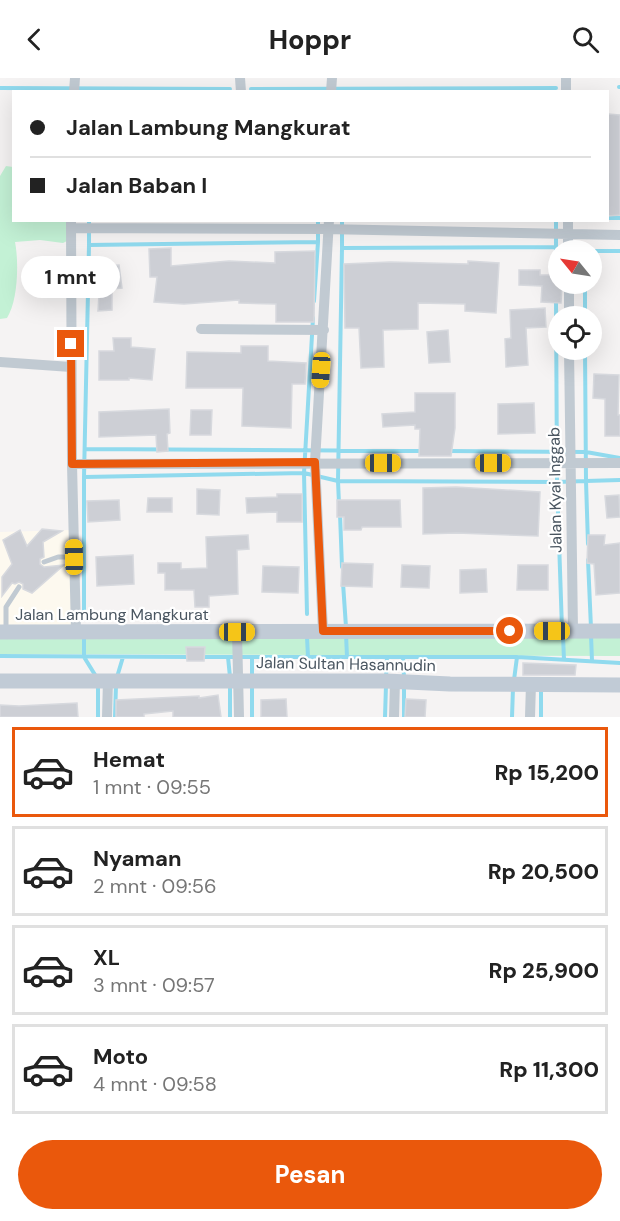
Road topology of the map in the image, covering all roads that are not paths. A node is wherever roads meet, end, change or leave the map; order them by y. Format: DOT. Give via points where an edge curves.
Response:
graph roads {
  1 [pos="568,222"];
  2 [pos="71,224"];
  3 [pos="328,226"];
  4 [pos="568,232"];
  5 [pos="620,235"];
  6 [pos="568,240"];
  7 [pos="201,329"];
  8 [pos="324,330"];
  9 [pos="569,360"];
  10 [pos="0,362"];
  11 [pos="71,366"];
  12 [pos="315,462"];
  13 [pos="570,463"];
  14 [pos="620,463"];
  15 [pos="72,464"];
  16 [pos="74,557"];
  17 [pos="44,562"];
  18 [pos="19,587"];
  19 [pos="323,631"];
  20 [pos="573,631"];
  21 [pos="620,631"];
  22 [pos="3,632"];
  23 [pos="76,632"];
  24 [pos="237,632"];
  25 [pos="108,680"];
  26 [pos="239,680"];
  27 [pos="0,681"];
  28 [pos="395,681"];
  29 [pos="531,684"];
  30 [pos="620,685"];
  31 [pos="107,717"];
  32 [pos="239,717"];
  33 [pos="394,717"];
  34 [pos="530,717"];
  1 -- 4 [label="street"];
  2 -- 3 [label="street" via="311,229"];
  2 -- 11 [label="street"];
  3 -- 4 [label="street"];
  3 -- 8 [label="street"];
  4 -- 5 [label="street"];
  4 -- 6 [label="street"];
  7 -- 8 [label="street"];
  8 -- 12 [label="street"];
  9 -- 13 [label="street, Jalan Kyai Inggab"];
  10 -- 11 [label="street"];
  11 -- 15 [label="street"];
  12 -- 13 [label="street"];
  12 -- 15 [label="street"];
  12 -- 19 [label="street"];
  13 -- 14 [label="street"];
  13 -- 20 [label="street, Jalan Kyai Inggab"];
  15 -- 16 [label="street"];
  16 -- 17 [label="lane"];
  16 -- 23 [label="street"];
  18 -- 22 [label="lane" via="6,607"];
  19 -- 20 [label="street, Jalan Lambung Mangkurat"];
  19 -- 24 [label="street, Jalan Lambung Mangkurat"];
  20 -- 21 [label="street, Jalan Lambung Mangkurat"];
  22 -- 23 [label="street, Jalan Lambung Mangkurat"];
  23 -- 24 [label="street, Jalan Lambung Mangkurat"];
  24 -- 26 [label="street"];
  25 -- 26 [label="street, Jalan Sultan Hasannudin"];
  25 -- 27 [label="street, Jalan Sultan Hasannudin"];
  25 -- 31 [label="street"];
  26 -- 28 [label="street, Jalan Sultan Hasannudin"];
  26 -- 32 [label="street"];
  28 -- 29 [label="street, Jalan Sultan Hasannudin"];
  28 -- 33 [label="street"];
  29 -- 30 [label="street, Jalan Sultan Hasannudin"];
  29 -- 34 [label="street"];
}
